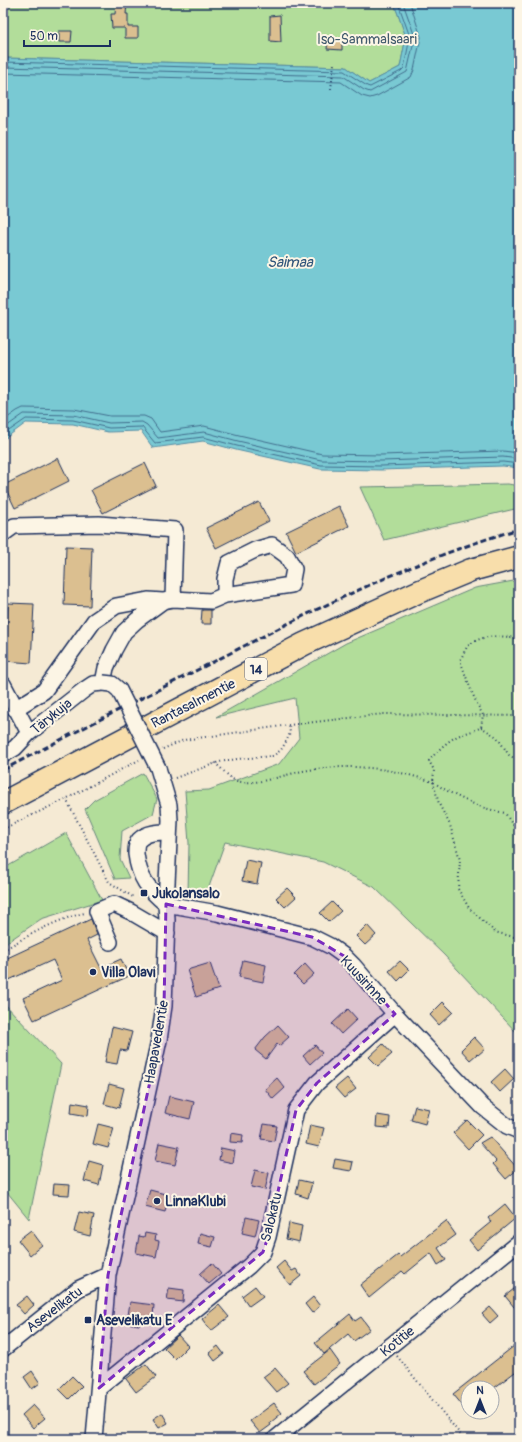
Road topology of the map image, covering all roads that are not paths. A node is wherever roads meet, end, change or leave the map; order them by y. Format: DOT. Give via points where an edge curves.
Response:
graph roads {
  1 [pos="3,534"];
  2 [pos="519,557"];
  3 [pos="225,595"];
  4 [pos="168,600"];
  5 [pos="103,683"];
  6 [pos="3,684"];
  7 [pos="15,709"];
  8 [pos="29,734"];
  9 [pos="3,756"];
  10 [pos="3,803"];
  11 [pos="169,832"];
  12 [pos="166,904"];
  13 [pos="167,933"];
  14 [pos="110,942"];
  15 [pos="395,1014"];
  16 [pos="519,1131"];
  17 [pos="519,1242"];
  18 [pos="108,1275"];
  19 [pos="3,1349"];
  20 [pos="99,1388"];
  21 [pos="283,1437"];
  22 [pos="94,1439"];
  1 -- 4 [label="street" via="14,526 99,524 174,530"];
  2 -- 10 [label="highway, Rantasalmentie / 14" via="471,570 304,644"];
  3 -- 3 [label="street" via="291,585 294,570 287,556 272,546 255,550 229,563"];
  3 -- 4 [label="street" via="211,601"];
  4 -- 5 [label="street" via="137,620 124,632 106,668"];
  4 -- 7 [label="street" via="148,600 116,606 94,621 44,692"];
  5 -- 8 [label="street, Tärykuja" via="93,684 84,690"];
  5 -- 11 [label="street, Haapavedentie, bridge" via="112,684 119,690 158,768 169,805"];
  6 -- 7 [label="street"];
  7 -- 8 [label="street"];
  8 -- 9 [label="street, Tärykuja"];
  11 -- 12 [label="street, Haapavedentie"];
  11 -- 12 [label="street" via="143,837 136,849 142,878"];
  12 -- 13 [label="street, Haapavedentie"];
  12 -- 15 [label="street, Kuusirinne" via="217,913 312,937 344,956"];
  13 -- 14 [label="street" via="114,904 97,911"];
  13 -- 18 [label="street, Haapavedentie" via="164,1006 159,1040"];
  15 -- 16 [label="street, Kuusirinne" via="483,1107 507,1126"];
  15 -- 20 [label="street, Salokatu" via="317,1083 296,1110 263,1252"];
  17 -- 21 [label="street, Kotitie"];
  18 -- 19 [label="street, Asevelikatu" via="78,1289"];
  18 -- 20 [label="street, Haapavedentie"];
  20 -- 22 [label="street, Haapavedentie"];
}
